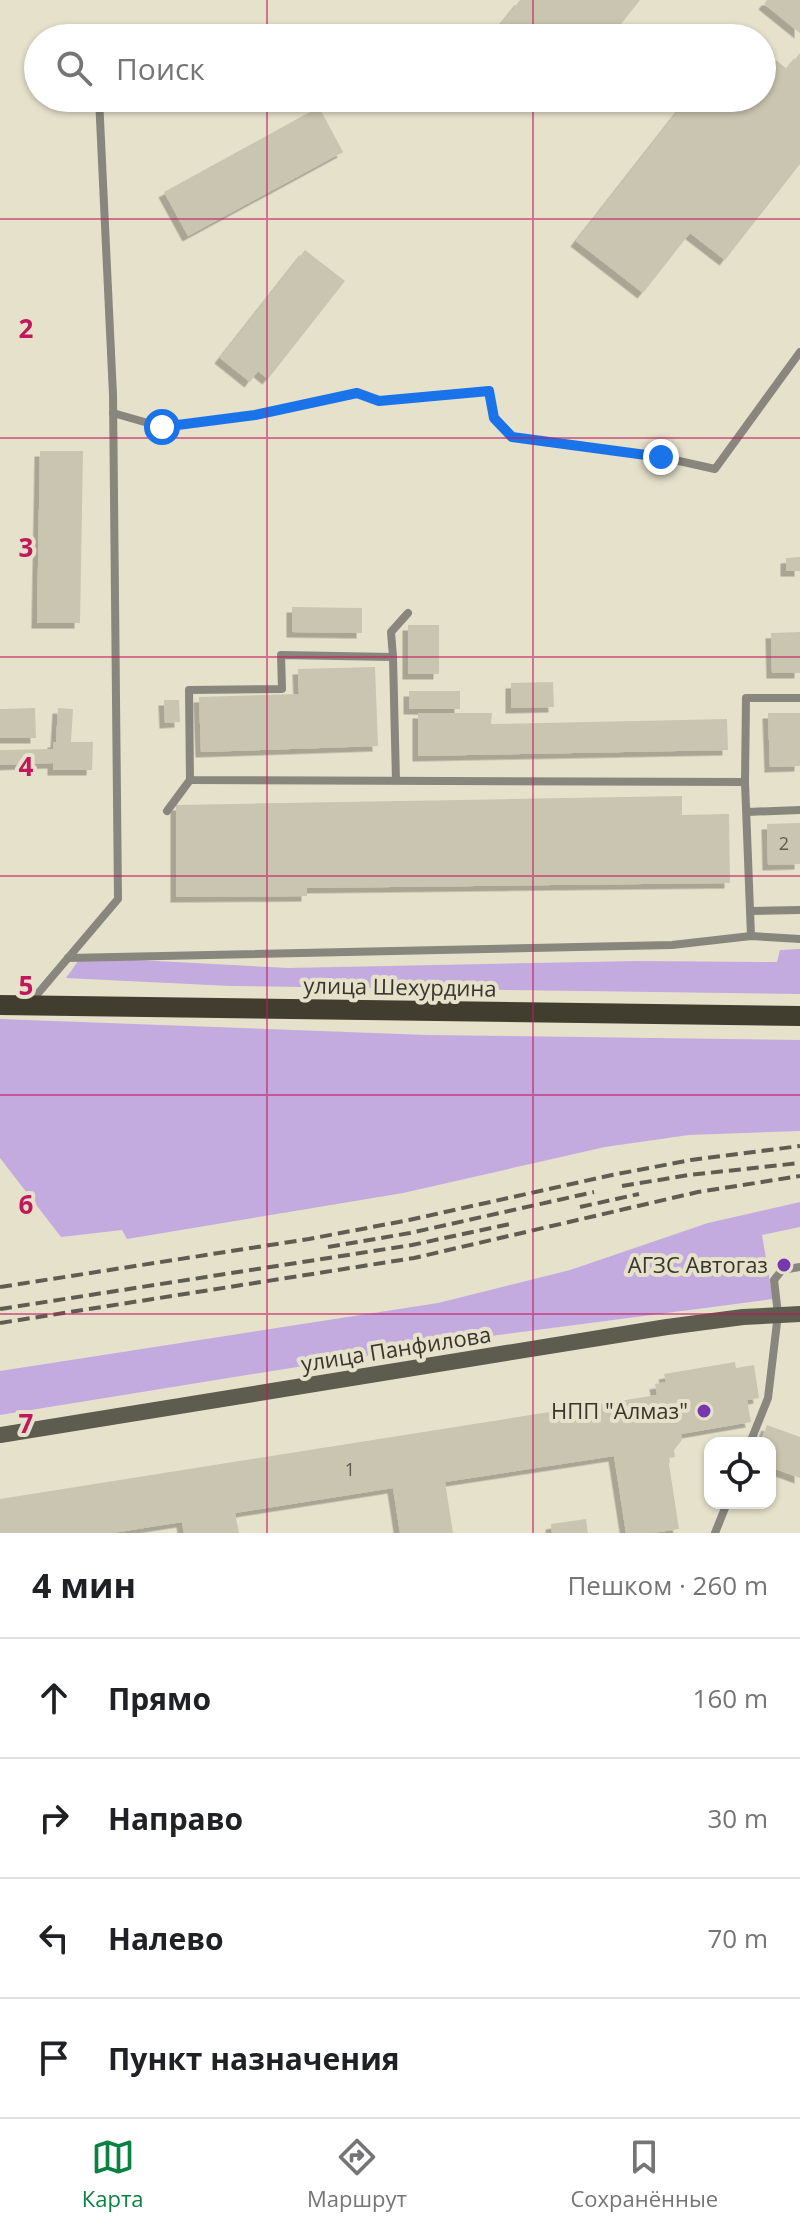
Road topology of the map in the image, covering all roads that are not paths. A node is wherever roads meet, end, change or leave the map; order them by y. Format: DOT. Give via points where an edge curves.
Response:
graph roads {
  1 [pos="100,112"];
  2 [pos="800,352"];
  3 [pos="113,413"];
  4 [pos="408,613"];
  5 [pos="393,657"];
  6 [pos="800,698"];
  7 [pos="190,780"];
  8 [pos="396,781"];
  9 [pos="745,782"];
  10 [pos="800,810"];
  11 [pos="167,811"];
  12 [pos="747,812"];
  13 [pos="800,910"];
  14 [pos="751,911"];
  15 [pos="751,936"];
  16 [pos="800,939"];
  17 [pos="68,958"];
  18 [pos="0,1005"];
  19 [pos="27,1006"];
  20 [pos="800,1016"];
  21 [pos="800,1267"];
  22 [pos="778,1314"];
  23 [pos="800,1314"];
  24 [pos="0,1435"];
  25 [pos="752,1437"];
  26 [pos="725,1509"];
  27 [pos="715,1533"];
  1 -- 3 [label="lane"];
  2 -- 3 [label="lane" via="715,469 512,437 494,418 489,391 379,401 357,393 255,415 162,427"];
  3 -- 17 [label="lane" via="118,899"];
  4 -- 5 [label="lane" via="391,632"];
  5 -- 7 [label="lane" via="281,655 282,689 189,690"];
  5 -- 8 [label="lane"];
  6 -- 9 [label="lane" via="746,698"];
  7 -- 8 [label="lane"];
  7 -- 11 [label="lane"];
  8 -- 9 [label="lane"];
  9 -- 12 [label="lane"];
  10 -- 12 [label="lane"];
  12 -- 14 [label="lane"];
  13 -- 14 [label="lane"];
  14 -- 15 [label="lane"];
  15 -- 16 [label="lane"];
  15 -- 17 [label="lane" via="672,945"];
  17 -- 19 [label="lane"];
  18 -- 19 [label="main road, улица Шехурдина"];
  19 -- 20 [label="main road, улица Шехурдина"];
  21 -- 22 [label="lane" via="782,1270 774,1280"];
  22 -- 23 [label="main road, улица Панфилова"];
  22 -- 24 [label="main road, улица Панфилова" via="667,1327"];
  22 -- 25 [label="lane" via="768,1398"];
  26 -- 27 [label="lane"];
}
